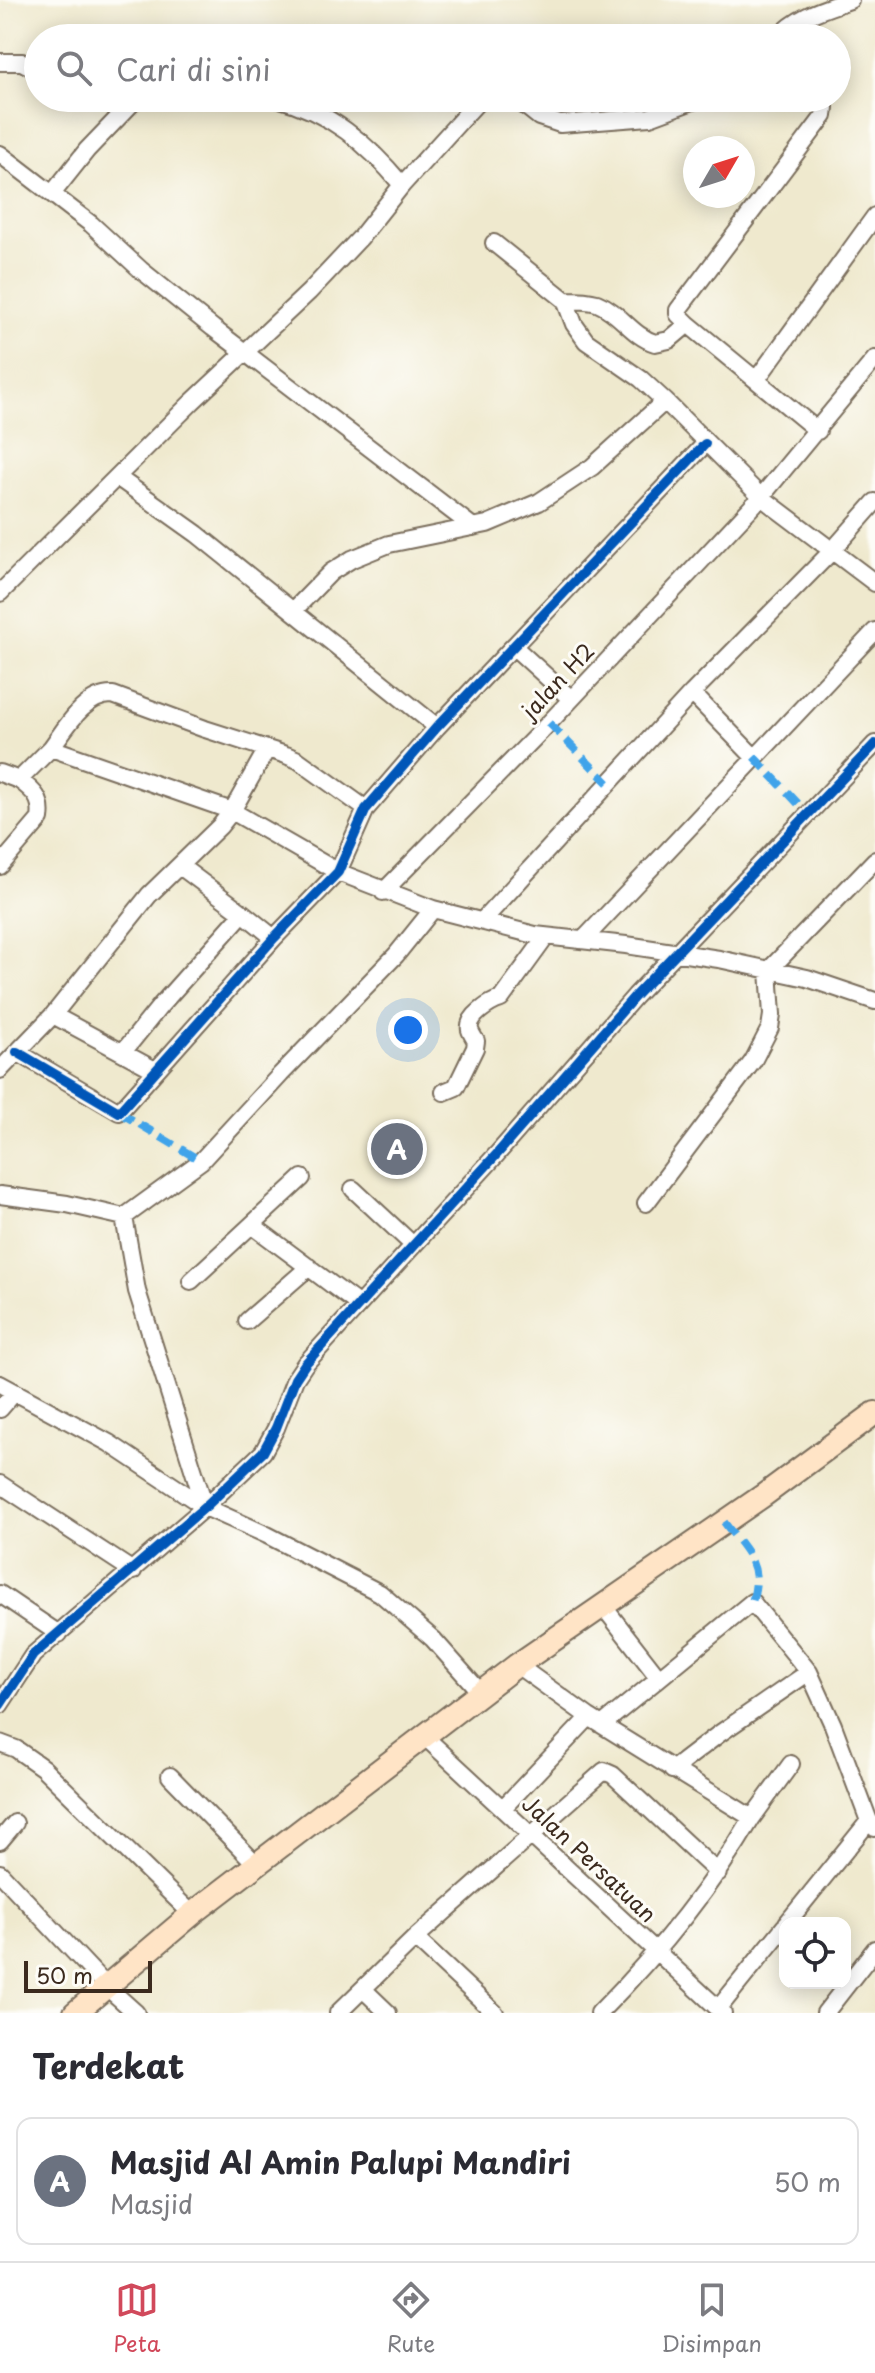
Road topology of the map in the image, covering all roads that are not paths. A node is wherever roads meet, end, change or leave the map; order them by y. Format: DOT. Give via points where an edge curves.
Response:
graph roads {
  1 [pos="850,0"];
  2 [pos="792,24"];
  3 [pos="0,62"];
  4 [pos="24,63"];
  5 [pos="124,112"];
  6 [pos="316,112"];
  7 [pos="468,112"];
  8 [pos="533,112"];
  9 [pos="663,112"];
  10 [pos="824,112"];
  11 [pos="0,154"];
  12 [pos="402,185"];
  13 [pos="52,194"];
  14 [pos="875,216"];
  15 [pos="494,243"];
  16 [pos="565,300"];
  17 [pos="688,324"];
  18 [pos="245,352"];
  19 [pos="874,363"];
  20 [pos="757,379"];
  21 [pos="665,401"];
  22 [pos="818,431"];
  23 [pos="705,444"];
  24 [pos="117,477"];
  25 [pos="761,497"];
  26 [pos="875,502"];
  27 [pos="473,527"];
  28 [pos="831,552"];
  29 [pos="875,583"];
  30 [pos="0,593"];
  31 [pos="294,610"];
  32 [pos="875,631"];
  33 [pos="514,647"];
  34 [pos="692,693"];
  35 [pos="571,699"];
  36 [pos="437,727"];
  37 [pos="875,744"];
  38 [pos="51,748"];
  39 [pos="267,749"];
  40 [pos="754,757"];
  41 [pos="0,773"];
  42 [pos="19,780"];
  43 [pos="366,809"];
  44 [pos="232,811"];
  45 [pos="875,860"];
  46 [pos="0,866"];
  47 [pos="180,866"];
  48 [pos="338,872"];
  49 [pos="383,892"];
  50 [pos="433,909"];
  51 [pos="243,913"];
  52 [pos="483,920"];
  53 [pos="546,937"];
  54 [pos="274,938"];
  55 [pos="583,940"];
  56 [pos="675,952"];
  57 [pos="769,970"];
  58 [pos="875,1001"];
  59 [pos="53,1015"];
  60 [pos="17,1052"];
  61 [pos="123,1052"];
  62 [pos="0,1070"];
  63 [pos="155,1070"];
  64 [pos="444,1092"];
  65 [pos="302,1178"];
  66 [pos="353,1189"];
  67 [pos="0,1195"];
  68 [pos="646,1203"];
  69 [pos="124,1217"];
  70 [pos="252,1225"];
  71 [pos="413,1245"];
  72 [pos="309,1267"];
  73 [pos="191,1281"];
  74 [pos="359,1305"];
  75 [pos="247,1321"];
  76 [pos="6,1389"];
  77 [pos="0,1409"];
  78 [pos="875,1413"];
  79 [pos="0,1484"];
  80 [pos="205,1507"];
  81 [pos="133,1571"];
  82 [pos="0,1594"];
  83 [pos="603,1606"];
  84 [pos="59,1634"];
  85 [pos="517,1665"];
  86 [pos="809,1672"];
  87 [pos="659,1678"];
  88 [pos="481,1693"];
  89 [pos="0,1705"];
  90 [pos="595,1721"];
  91 [pos="425,1737"];
  92 [pos="0,1743"];
  93 [pos="791,1764"];
  94 [pos="672,1770"];
  95 [pos="170,1776"];
  96 [pos="503,1808"];
  97 [pos="752,1818"];
  98 [pos="15,1823"];
  99 [pos="872,1825"];
  100 [pos="533,1834"];
  101 [pos="0,1841"];
  102 [pos="256,1864"];
  103 [pos="0,1873"];
  104 [pos="718,1873"];
  105 [pos="192,1914"];
  106 [pos="792,1917"];
  107 [pos="779,1933"];
  108 [pos="415,1938"];
  109 [pos="875,1949"];
  110 [pos="657,1953"];
  111 [pos="107,1987"];
  112 [pos="363,1989"];
  113 [pos="720,2011"];
  114 [pos="75,2013"];
  115 [pos="136,2013"];
  116 [pos="338,2013"];
  117 [pos="388,2013"];
  118 [pos="495,2013"];
  119 [pos="599,2013"];
  120 [pos="825,2013"];
  1 -- 2 [label="street"];
  3 -- 4 [label="street"];
  5 -- 13 [label="street"];
  6 -- 12 [label="street" via="359,138"];
  7 -- 12 [label="street"];
  8 -- 9 [label="street" via="560,124"];
  10 -- 17 [label="street" via="678,310"];
  11 -- 13 [label="street"];
  12 -- 18 [label="street" via="342,257"];
  13 -- 18 [label="street"];
  14 -- 20 [label="street"];
  15 -- 16 [label="street"];
  16 -- 17 [label="street" via="595,302 655,343 669,340"];
  16 -- 21 [label="street" via="586,341"];
  17 -- 20 [label="street"];
  18 -- 24 [label="street"];
  18 -- 27 [label="street"];
  19 -- 22 [label="street, jalan H2"];
  20 -- 22 [label="street"];
  21 -- 23 [label="street"];
  21 -- 27 [label="street" via="572,482 510,515"];
  22 -- 25 [label="street, jalan H2"];
  23 -- 25 [label="street"];
  23 -- 33 [label="street"];
  24 -- 30 [label="street"];
  24 -- 31 [label="street"];
  25 -- 28 [label="street"];
  25 -- 35 [label="street, jalan H2"];
  26 -- 28 [label="street"];
  27 -- 31 [label="street" via="389,544 352,559 331,572"];
  28 -- 29 [label="street"];
  28 -- 34 [label="street"];
  31 -- 36 [label="street"];
  32 -- 40 [label="street"];
  33 -- 35 [label="street"];
  33 -- 36 [label="street"];
  34 -- 40 [label="street"];
  34 -- 52 [label="street"];
  35 -- 49 [label="street, jalan H2"];
  36 -- 43 [label="street"];
  37 -- 56 [label="street"];
  38 -- 39 [label="street" via="77,714 106,695"];
  38 -- 42 [label="street"];
  38 -- 44 [label="street"];
  39 -- 43 [label="street" via="298,760"];
  39 -- 44 [label="street"];
  40 -- 55 [label="street"];
  41 -- 42 [label="street"];
  42 -- 46 [label="street" via="36,793 41,813"];
  43 -- 48 [label="street"];
  44 -- 47 [label="street"];
  44 -- 48 [label="street"];
  45 -- 57 [label="street"];
  47 -- 51 [label="street"];
  47 -- 59 [label="street" via="149,895"];
  48 -- 49 [label="street"];
  48 -- 54 [label="street"];
  49 -- 50 [label="street"];
  50 -- 52 [label="street"];
  50 -- 69 [label="street" via="201,1161"];
  51 -- 54 [label="street"];
  51 -- 61 [label="street"];
  52 -- 53 [label="street"];
  53 -- 55 [label="street"];
  53 -- 64 [label="street" via="501,999 489,1002 470,1023 475,1048 456,1087"];
  54 -- 63 [label="street"];
  55 -- 56 [label="street"];
  56 -- 57 [label="street"];
  56 -- 71 [label="street"];
  57 -- 58 [label="street"];
  57 -- 68 [label="street" via="770,1028 753,1061"];
  59 -- 60 [label="street"];
  59 -- 61 [label="street"];
  60 -- 62 [label="street"];
  60 -- 63 [label="street" via="119,1112"];
  61 -- 63 [label="street"];
  65 -- 70 [label="street"];
  66 -- 71 [label="street"];
  67 -- 69 [label="street"];
  69 -- 80 [label="street" via="137,1291"];
  70 -- 72 [label="street"];
  70 -- 73 [label="street"];
  71 -- 74 [label="street"];
  72 -- 74 [label="street"];
  72 -- 75 [label="street"];
  74 -- 80 [label="street" via="295,1379 263,1452"];
  76 -- 77 [label="street"];
  76 -- 80 [label="street" via="109,1443"];
  78 -- 83 [label="main road"];
  79 -- 81 [label="street"];
  80 -- 81 [label="street"];
  80 -- 88 [label="street" via="380,1593 433,1639"];
  81 -- 84 [label="street"];
  82 -- 84 [label="street"];
  83 -- 85 [label="main road"];
  83 -- 87 [label="street"];
  84 -- 89 [label="street" via="33,1655"];
  85 -- 88 [label="main road"];
  85 -- 90 [label="street"];
  86 -- 87 [label="street" via="752,1602"];
  86 -- 94 [label="street"];
  86 -- 99 [label="street"];
  87 -- 90 [label="street"];
  88 -- 91 [label="main road"];
  90 -- 94 [label="street"];
  90 -- 96 [label="street"];
  91 -- 96 [label="street, Jalan Persatuan"];
  91 -- 102 [label="main road"];
  92 -- 105 [label="street" via="43,1768"];
  93 -- 97 [label="street"];
  94 -- 97 [label="street"];
  95 -- 102 [label="street"];
  96 -- 100 [label="street, Jalan Persatuan"];
  97 -- 104 [label="street"];
  98 -- 101 [label="street"];
  99 -- 106 [label="street"];
  100 -- 104 [label="street" via="608,1771"];
  100 -- 108 [label="street"];
  100 -- 110 [label="street, Jalan Persatuan"];
  102 -- 105 [label="main road"];
  103 -- 111 [label="street"];
  104 -- 110 [label="street"];
  105 -- 111 [label="main road"];
  107 -- 113 [label="street"];
  108 -- 112 [label="street"];
  108 -- 118 [label="street"];
  109 -- 120 [label="street"];
  110 -- 113 [label="street, Jalan Persatuan"];
  110 -- 119 [label="street"];
  111 -- 114 [label="main road"];
  111 -- 115 [label="street"];
  112 -- 116 [label="street"];
  112 -- 117 [label="street"];
}
